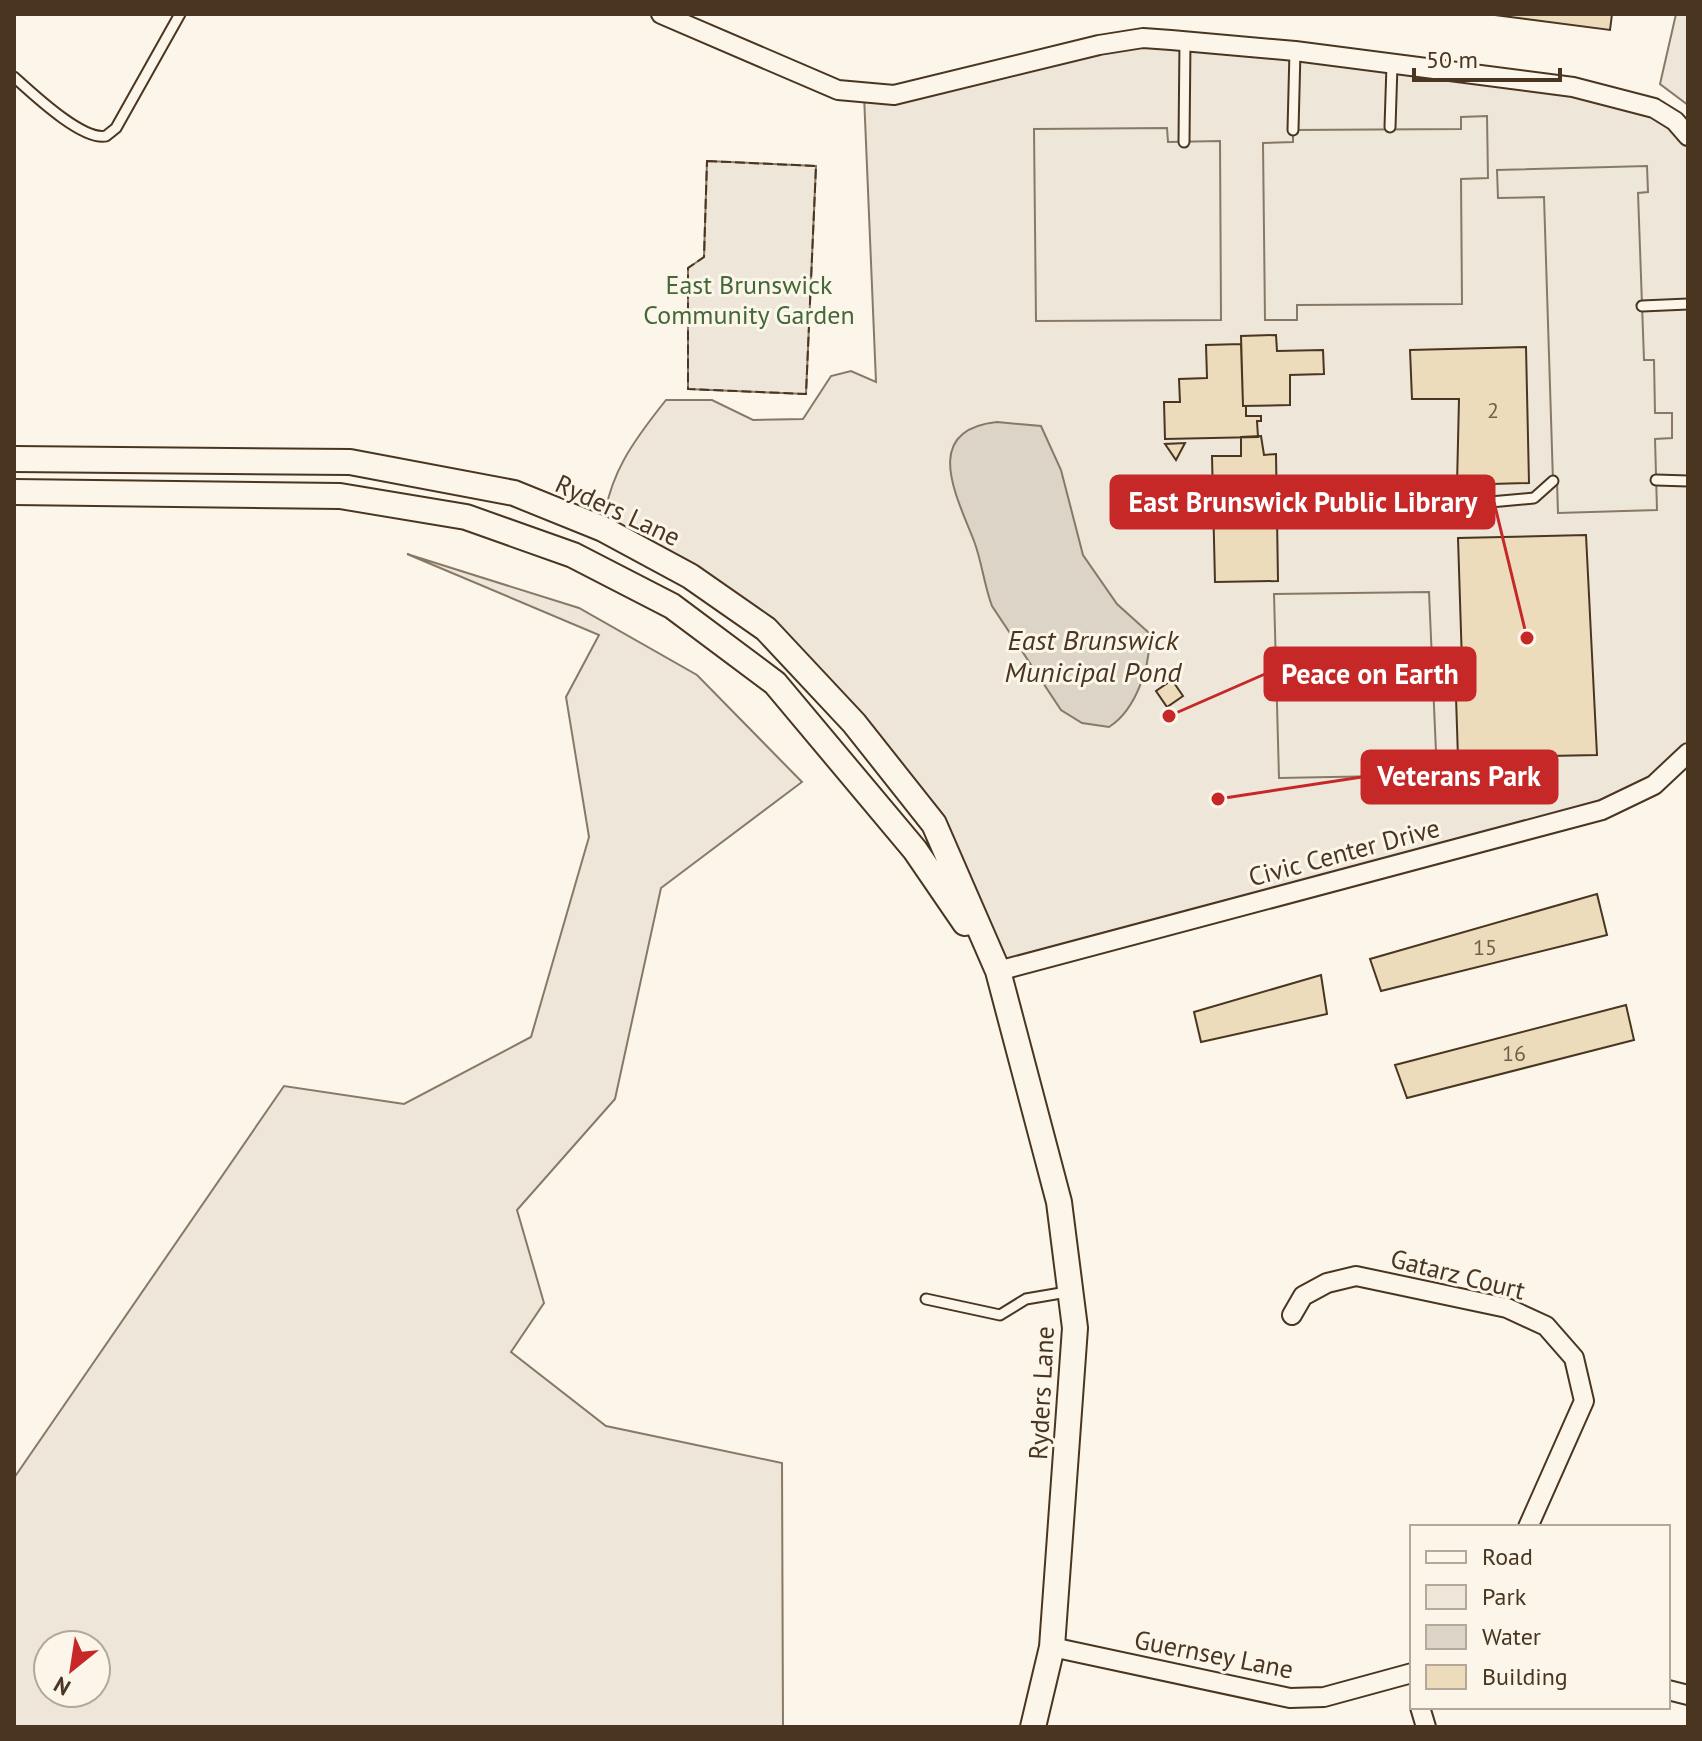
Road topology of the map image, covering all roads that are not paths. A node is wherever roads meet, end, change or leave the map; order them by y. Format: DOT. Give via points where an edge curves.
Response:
graph roads {
  1 [pos="180,14"];
  2 [pos="661,14"];
  3 [pos="1185,41"];
  4 [pos="1295,51"];
  5 [pos="1392,65"];
  6 [pos="14,77"];
  7 [pos="1390,127"];
  8 [pos="1293,130"];
  9 [pos="1688,136"];
  10 [pos="1184,142"];
  11 [pos="1688,304"];
  12 [pos="1642,306"];
  13 [pos="14,459"];
  14 [pos="1656,480"];
  15 [pos="1553,481"];
  16 [pos="1688,481"];
  17 [pos="14,492"];
  18 [pos="1479,503"];
  19 [pos="1688,753"];
  20 [pos="998,971"];
  21 [pos="1070,1291"];
  22 [pos="926,1299"];
  23 [pos="1292,1315"];
  24 [pos="1529,1525"];
  25 [pos="1052,1647"];
  26 [pos="1410,1677"];
  27 [pos="1033,1727"];
  1 -- 6 [label="lane" via="116,128 106,136 62,117"];
  2 -- 3 [label="street" via="838,90 894,95 1099,45 1143,38"];
  3 -- 4 [label="street"];
  3 -- 10 [label="lane"];
  4 -- 5 [label="street"];
  4 -- 8 [label="lane"];
  5 -- 7 [label="lane"];
  5 -- 9 [label="street" via="1624,98 1654,108"];
  11 -- 12 [label="lane"];
  13 -- 20 [label="main road, Ryders Lane" via="350,462 514,493 603,529 690,576 766,629 854,723 934,824"];
  14 -- 16 [label="lane"];
  15 -- 18 [label="lane" via="1534,498"];
  17 -- 20 [label="main road, Ryders Lane" via="340,496 466,517 573,555 672,606 775,683 915,850"];
  19 -- 20 [label="street, Civic Center Drive" via="1654,785 1602,810"];
  20 -- 21 [label="main road, Ryders Lane" via="1059,1202"];
  21 -- 22 [label="lane" via="1026,1299 1000,1315"];
  21 -- 25 [label="main road, Ryders Lane" via="1075,1328"];
  23 -- 24 [label="street, Gatarz Court" via="1303,1296 1356,1276 1507,1308 1546,1326 1574,1358 1584,1401"];
  25 -- 26 [label="street, Guernsey Lane" via="1290,1698 1324,1697"];
  25 -- 27 [label="main road, Ryders Lane"];
}
